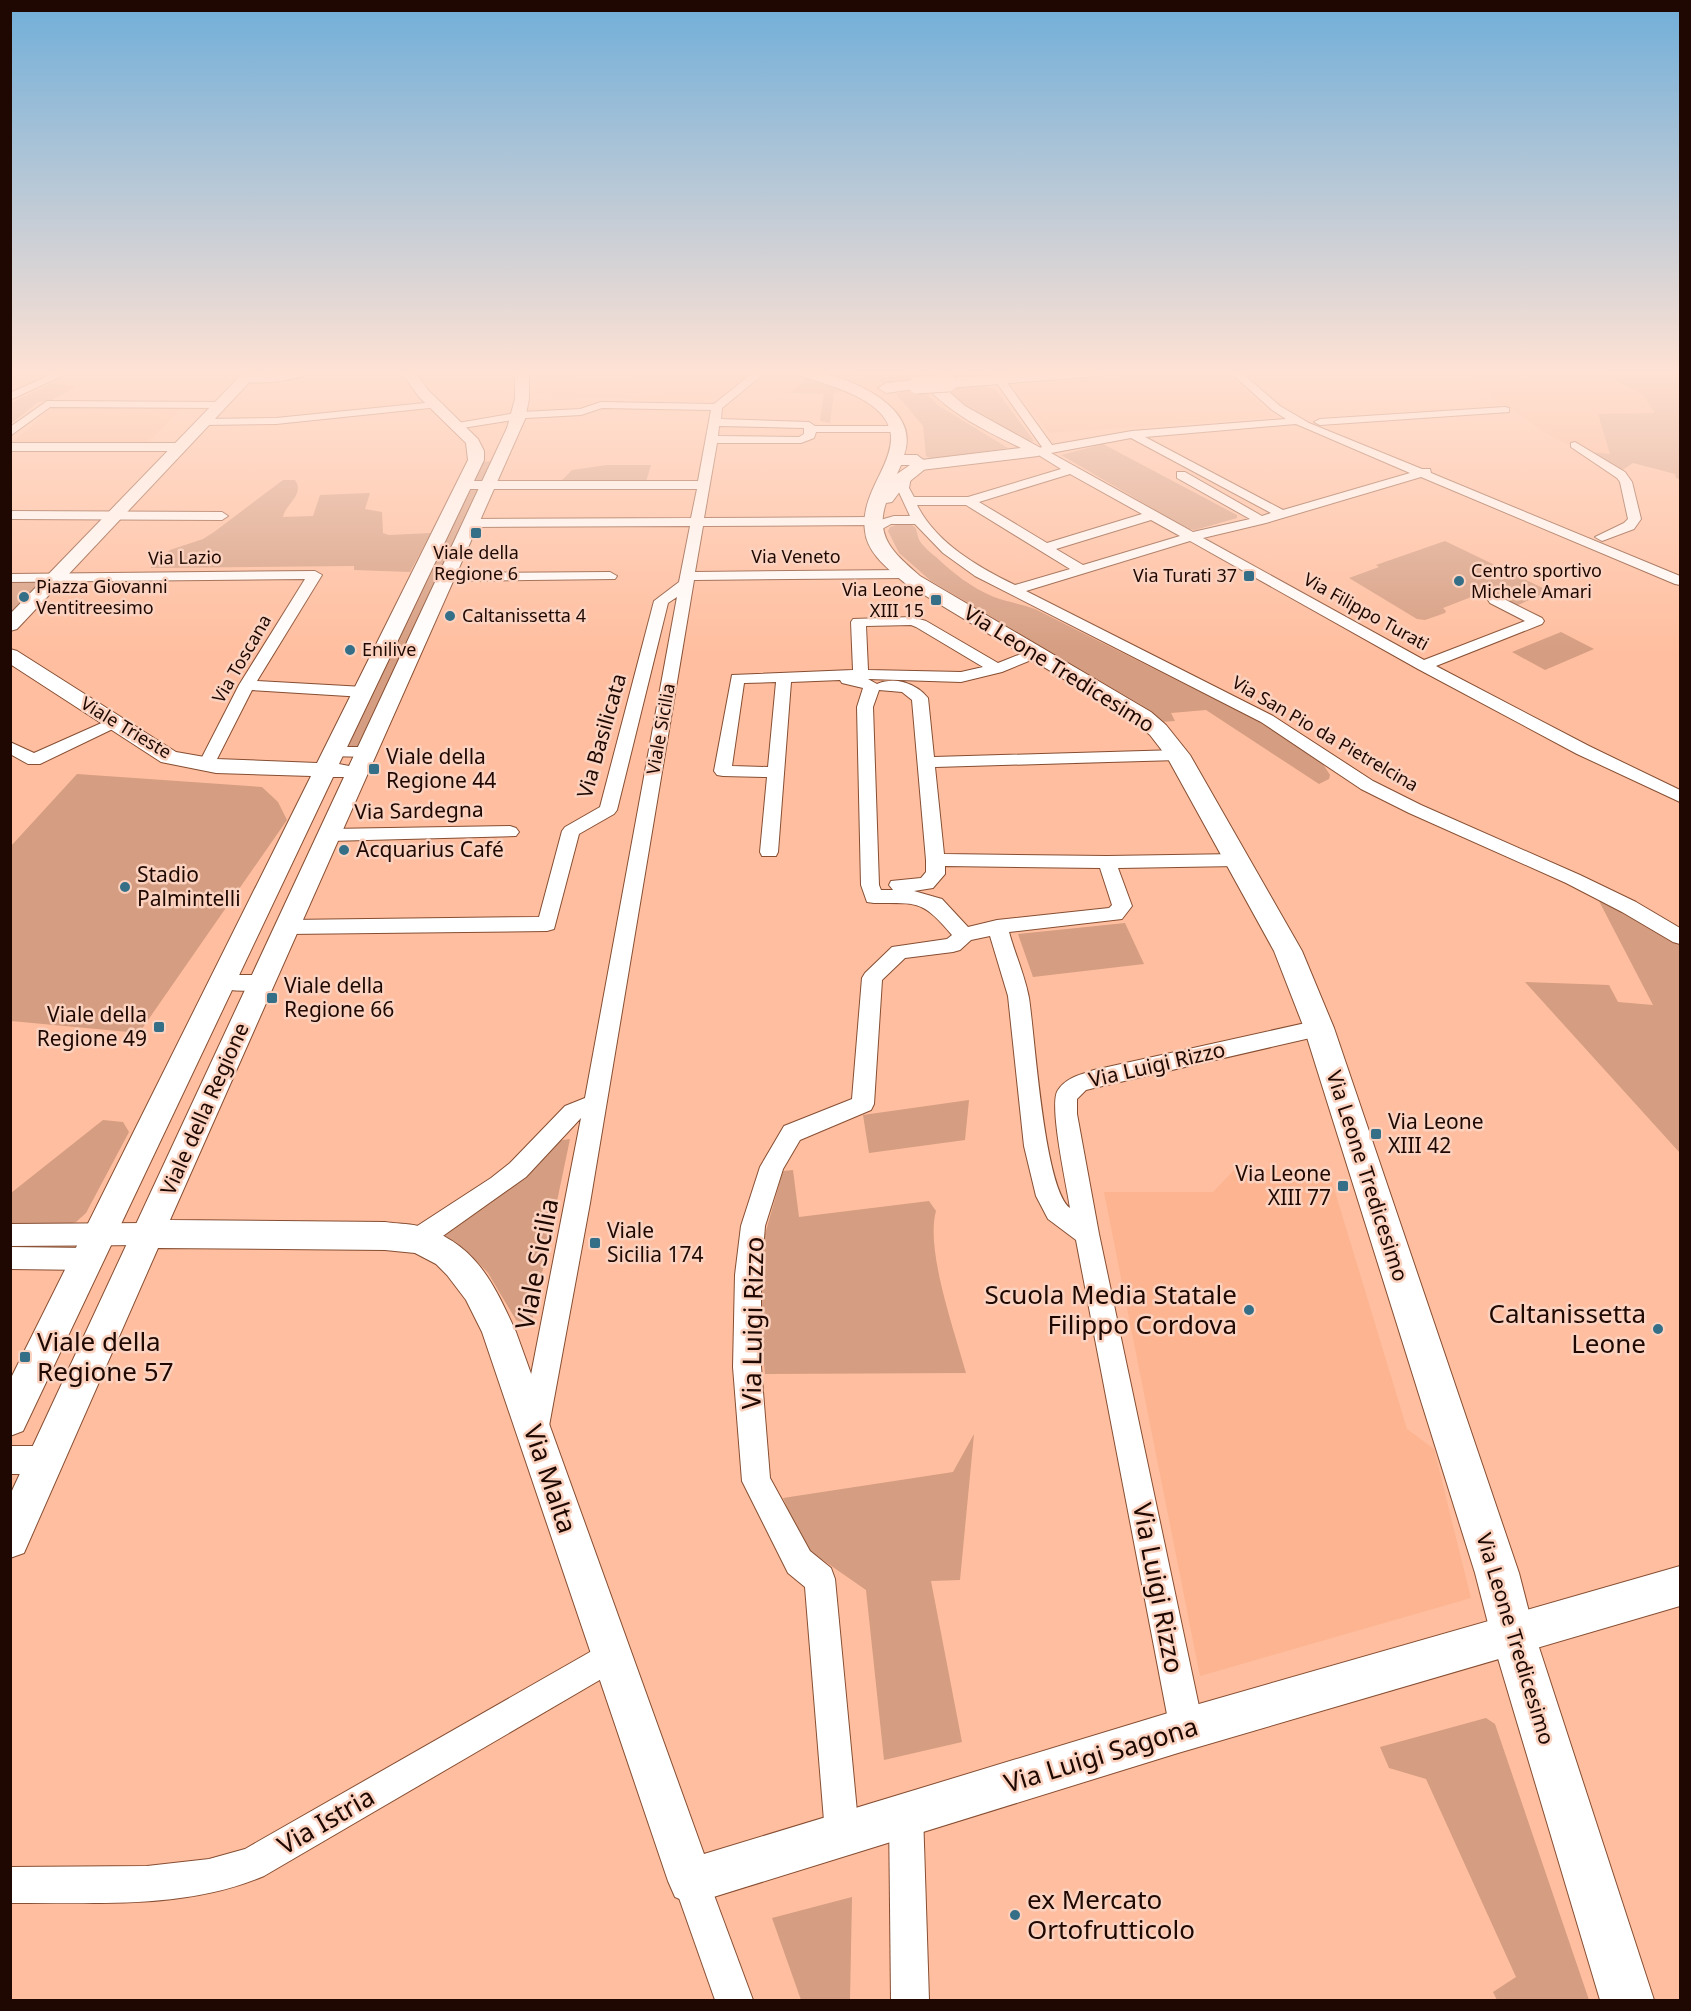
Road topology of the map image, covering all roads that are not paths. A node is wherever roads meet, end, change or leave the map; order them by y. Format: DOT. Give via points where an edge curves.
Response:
graph roads {
  1 [pos="162,466"];
  2 [pos="472,466"];
  3 [pos="497,466"];
  4 [pos="707,466"];
  5 [pos="907,466"];
  6 [pos="1068,466"];
  7 [pos="1193,466"];
  8 [pos="1405,466"];
  9 [pos="1428,466"];
  10 [pos="1607,466"];
  11 [pos="1072,469"];
  12 [pos="1436,469"];
  13 [pos="1173,471"];
  14 [pos="1422,473"];
  15 [pos="464,485"];
  16 [pos="488,485"];
  17 [pos="704,485"];
  18 [pos="911,501"];
  19 [pos="969,501"];
  20 [pos="1282,514"];
  21 [pos="10,515"];
  22 [pos="115,515"];
  23 [pos="1153,515"];
  24 [pos="222,516"];
  25 [pos="1261,520"];
  26 [pos="697,521"];
  27 [pos="919,521"];
  28 [pos="872,522"];
  29 [pos="471,523"];
  30 [pos="1191,537"];
  31 [pos="1602,537"];
  32 [pos="1046,548"];
  33 [pos="1680,569"];
  34 [pos="1081,570"];
  35 [pos="315,574"];
  36 [pos="905,574"];
  37 [pos="610,576"];
  38 [pos="447,577"];
  39 [pos="10,578"];
  40 [pos="56,578"];
  41 [pos="687,580"];
  42 [pos="1680,581"];
  43 [pos="1014,590"];
  44 [pos="1496,600"];
  45 [pos="10,625"];
  46 [pos="1036,653"];
  47 [pos="10,655"];
  48 [pos="1423,666"];
  49 [pos="997,669"];
  50 [pos="784,677"];
  51 [pos="866,679"];
  52 [pos="248,685"];
  53 [pos="364,692"];
  54 [pos="115,722"];
  55 [pos="10,747"];
  56 [pos="1178,755"];
  57 [pos="331,761"];
  58 [pos="363,761"];
  59 [pos="926,762"];
  60 [pos="206,765"];
  61 [pos="776,772"];
  62 [pos="1680,797"];
  63 [pos="510,832"];
  64 [pos="329,835"];
  65 [pos="769,852"];
  66 [pos="935,860"];
  67 [pos="1238,860"];
  68 [pos="1107,862"];
  69 [pos="870,885"];
  70 [pos="288,927"];
  71 [pos="998,927"];
  72 [pos="964,935"];
  73 [pos="1680,937"];
  74 [pos="223,982"];
  75 [pos="263,982"];
  76 [pos="1319,1028"];
  77 [pos="595,1107"];
  78 [pos="148,1234"];
  79 [pos="1087,1234"];
  80 [pos="10,1235"];
  81 [pos="417,1240"];
  82 [pos="94,1247"];
  83 [pos="10,1258"];
  84 [pos="10,1419"];
  85 [pos="534,1432"];
  86 [pos="10,1460"];
  87 [pos="46,1460"];
  88 [pos="10,1539"];
  89 [pos="1680,1586"];
  90 [pos="1513,1635"];
  91 [pos="611,1656"];
  92 [pos="1187,1730"];
  93 [pos="906,1813"];
  94 [pos="842,1833"];
  95 [pos="691,1881"];
  96 [pos="10,1885"];
  97 [pos="734,2001"];
  98 [pos="910,2001"];
  99 [pos="1627,2001"];
  1 -- 22 [label="street"];
  2 -- 15 [label="street, Viale della Regione"];
  3 -- 16 [label="street, Viale della Regione"];
  4 -- 17 [label="street, Viale Sicilia"];
  5 -- 18 [label="street, Via San Pio da Pietrelcina" via="903,488"];
  5 -- 28 [label="main road"];
  6 -- 11 [label="street, Via Filippo Turati"];
  7 -- 20 [label="street"];
  8 -- 14 [label="street"];
  9 -- 12 [label="street"];
  10 -- 31 [label="street" via="1626,482 1635,519 1629,526"];
  11 -- 19 [label="street"];
  11 -- 23 [label="street, Via Filippo Turati"];
  12 -- 14 [label="street"];
  12 -- 31 [label="street"];
  13 -- 25 [label="street"];
  14 -- 20 [label="street"];
  14 -- 42 [label="street"];
  15 -- 16 [label="street"];
  15 -- 53 [label="street, Viale della Regione"];
  16 -- 17 [label="street" via="641,489"];
  16 -- 29 [label="street, Viale della Regione"];
  17 -- 26 [label="street, Viale Sicilia"];
  18 -- 19 [label="street"];
  18 -- 27 [label="street, Via San Pio da Pietrelcina"];
  19 -- 32 [label="street"];
  20 -- 25 [label="street"];
  21 -- 22 [label="street"];
  22 -- 24 [label="street"];
  22 -- 40 [label="street"];
  23 -- 30 [label="street, Via Filippo Turati"];
  23 -- 32 [label="street"];
  25 -- 30 [label="street"];
  26 -- 28 [label="street"];
  26 -- 29 [label="street" via="634,517"];
  26 -- 41 [label="street, Viale Sicilia"];
  27 -- 28 [label="street"];
  27 -- 43 [label="street, Via San Pio da Pietrelcina" via="948,550 980,573"];
  28 -- 36 [label="main road, Via Leone Tredicesimo" via="878,546"];
  29 -- 38 [label="street, Viale della Regione"];
  30 -- 34 [label="street"];
  30 -- 48 [label="street, Via Filippo Turati"];
  31 -- 33 [label="street"];
  32 -- 34 [label="street"];
  34 -- 43 [label="street"];
  35 -- 40 [label="street, Via Lazio"];
  35 -- 52 [label="street, Via Toscana"];
  36 -- 41 [label="street, Via Veneto"];
  36 -- 46 [label="main road, Via Leone Tredicesimo"];
  37 -- 38 [label="street"];
  38 -- 58 [label="street, Viale della Regione"];
  39 -- 40 [label="street, Via Lazio"];
  40 -- 45 [label="street"];
  41 -- 70 [label="street, Via Basilicata" via="662,601 608,810 571,831 547,924"];
  41 -- 77 [label="street, Viale Sicilia"];
  43 -- 73 [label="street, Via San Pio da Pietrelcina" via="1267,719 1367,784 1573,879"];
  44 -- 48 [label="street" via="1537,621"];
  46 -- 49 [label="street"];
  46 -- 56 [label="main road, Via Leone Tredicesimo" via="1143,717"];
  47 -- 54 [label="street, Viale Trieste"];
  48 -- 62 [label="street, Via Filippo Turati"];
  49 -- 51 [label="street" via="961,677"];
  49 -- 51 [label="street" via="921,624 858,622"];
  50 -- 51 [label="street"];
  50 -- 61 [label="street"];
  50 -- 61 [label="street" via="737,678 723,771"];
  51 -- 59 [label="street" via="906,687 920,698"];
  51 -- 69 [label="street" via="871,691 865,707"];
  52 -- 53 [label="street"];
  52 -- 60 [label="street, Via Toscana"];
  53 -- 57 [label="street, Viale della Regione"];
  54 -- 55 [label="street" via="34,760"];
  54 -- 60 [label="street, Viale Trieste" via="169,758"];
  56 -- 59 [label="street"];
  56 -- 67 [label="main road, Via Leone Tredicesimo"];
  57 -- 58 [label="street, Viale Trieste"];
  57 -- 60 [label="street, Viale Trieste"];
  57 -- 74 [label="street, Viale della Regione"];
  58 -- 64 [label="street, Viale della Regione"];
  59 -- 66 [label="street"];
  61 -- 65 [label="street"];
  63 -- 64 [label="street, Via Sardegna"];
  64 -- 70 [label="street, Viale della Regione"];
  66 -- 68 [label="street"];
  66 -- 69 [label="street" via="936,874 926,884"];
  67 -- 68 [label="street"];
  67 -- 76 [label="main road, Via Leone Tredicesimo" via="1288,951"];
  68 -- 71 [label="street" via="1122,906 1114,914"];
  69 -- 72 [label="street" via="874,897 922,897 936,905"];
  70 -- 75 [label="street, Viale della Regione"];
  71 -- 72 [label="street"];
  71 -- 79 [label="street" via="1018,996 1036,1146 1048,1196 1057,1212"];
  72 -- 94 [label="street, Via Luigi Rizzo" via="953,945 899,952 872,978 863,1104 792,1133 772,1167 753,1226 747,1367 756,1481 799,1562 820,1579"];
  74 -- 75 [label="street"];
  74 -- 82 [label="street, Viale della Regione"];
  75 -- 78 [label="street, Viale della Regione"];
  76 -- 79 [label="street, Via Luigi Rizzo" via="1094,1079 1070,1089 1065,1105"];
  76 -- 90 [label="main road, Via Leone Tredicesimo" via="1497,1573"];
  77 -- 81 [label="street, Viale Sicilia" via="573,1112 518,1170"];
  77 -- 85 [label="street, Viale Sicilia"];
  78 -- 81 [label="street, Via Malta" via="385,1236"];
  78 -- 82 [label="street"];
  78 -- 87 [label="street, Viale della Regione"];
  79 -- 92 [label="street, Via Luigi Rizzo"];
  80 -- 82 [label="street"];
  81 -- 85 [label="street, Via Malta" via="438,1248 471,1276 499,1332"];
  82 -- 83 [label="street"];
  82 -- 84 [label="street, Viale della Regione"];
  85 -- 91 [label="street, Via Malta"];
  86 -- 87 [label="street"];
  87 -- 88 [label="street, Viale della Regione"];
  89 -- 90 [label="street, Via Luigi Sagona"];
  90 -- 92 [label="street, Via Luigi Sagona"];
  90 -- 99 [label="main road, Via Leone Tredicesimo"];
  91 -- 95 [label="street, Via Malta"];
  91 -- 96 [label="street, Via Istria" via="252,1864 209,1877 147,1884"];
  92 -- 93 [label="street, Via Luigi Sagona"];
  93 -- 94 [label="street, Via Luigi Sagona"];
  93 -- 98 [label="street"];
  94 -- 95 [label="street, Via Luigi Sagona"];
  95 -- 97 [label="street, Via Malta"];
}
